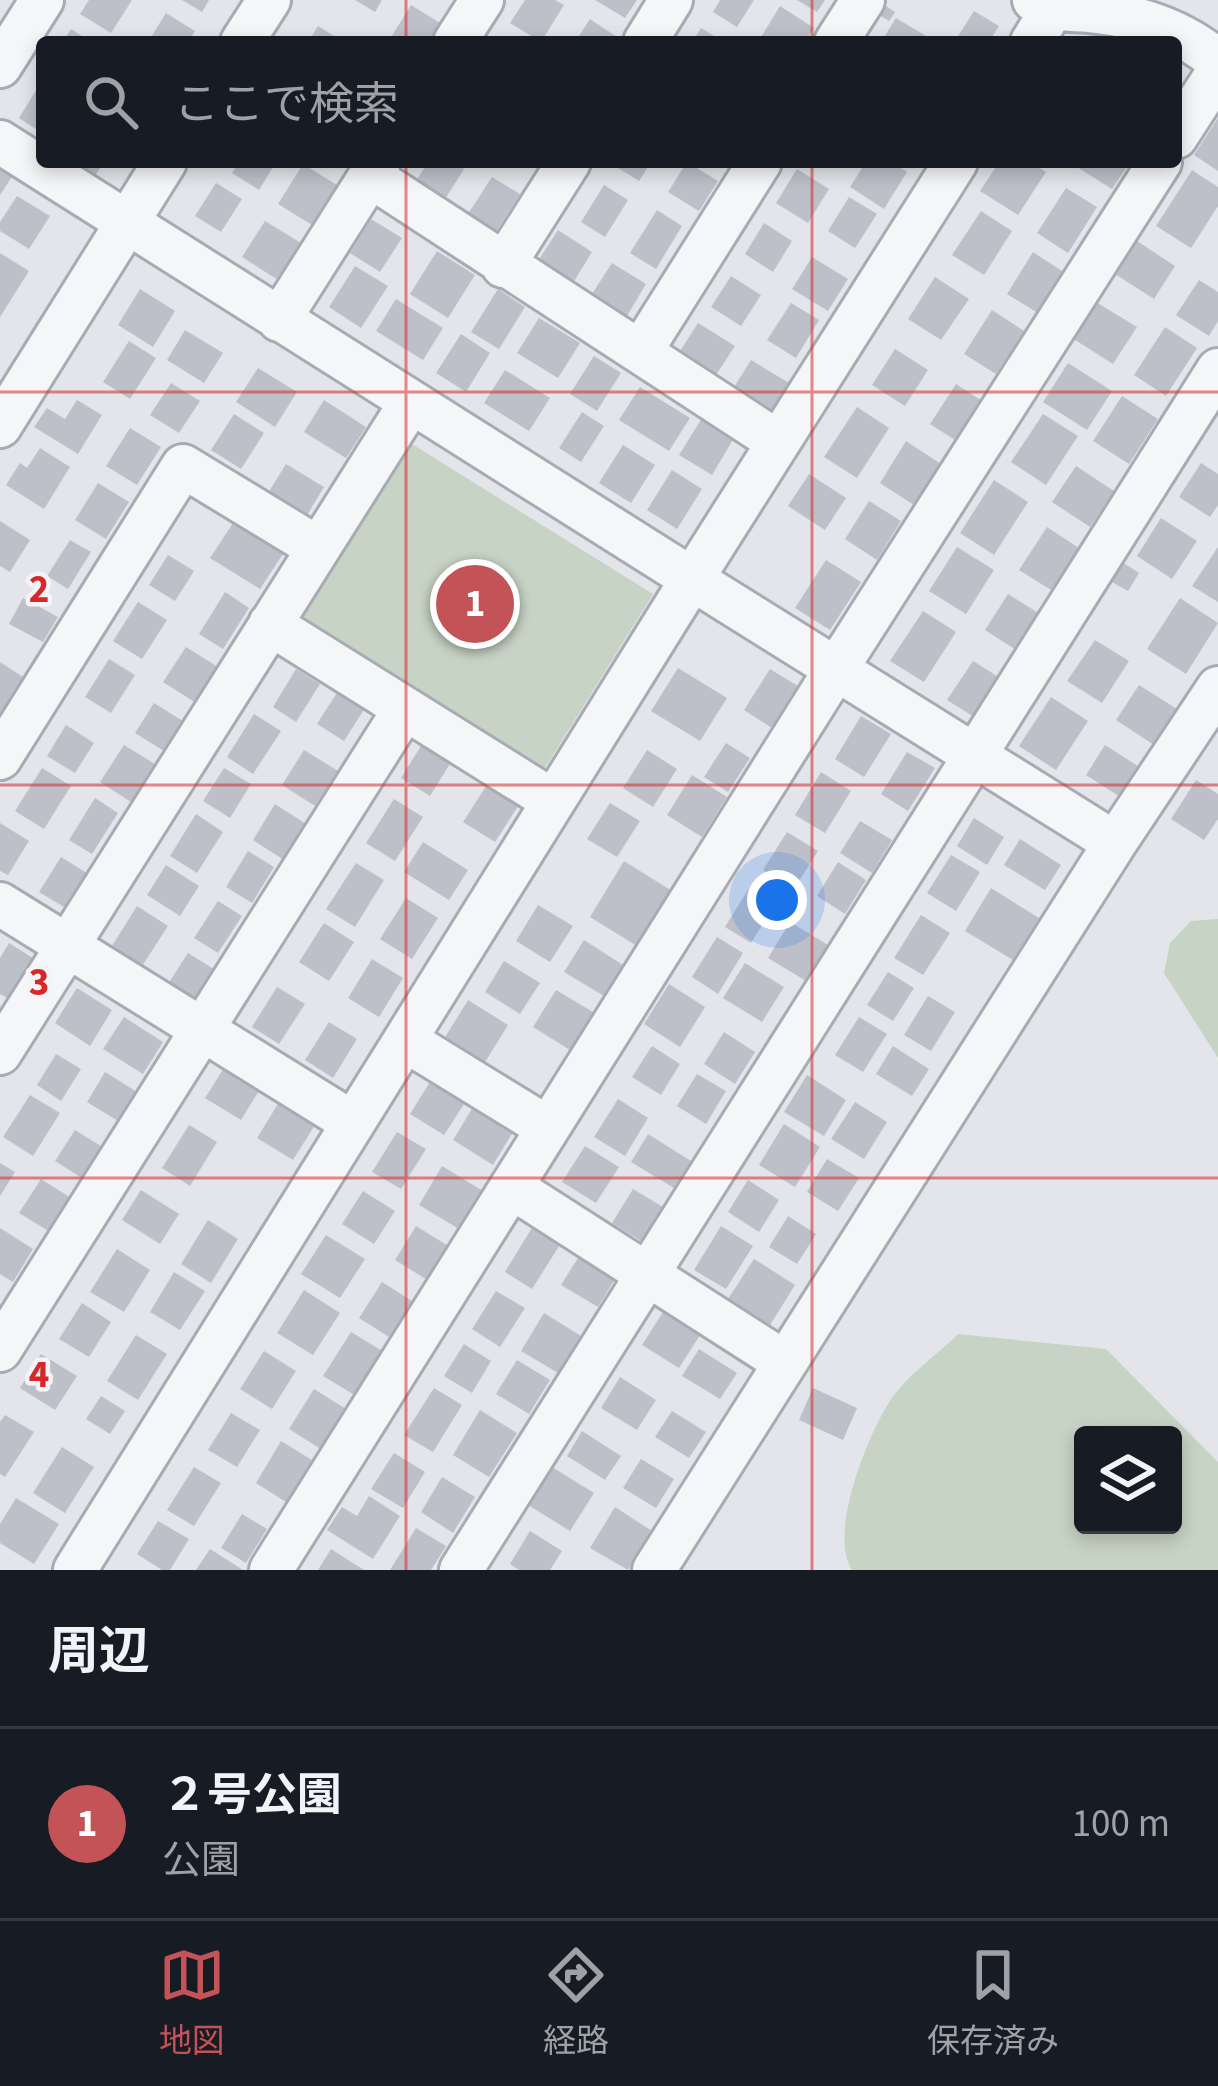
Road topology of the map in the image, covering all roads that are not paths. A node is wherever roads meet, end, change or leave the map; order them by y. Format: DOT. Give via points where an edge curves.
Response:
graph roads {
  1 [pos="42,0"];
  2 [pos="269,0"];
  3 [pos="482,0"];
  4 [pos="671,0"];
  5 [pos="863,0"];
  6 [pos="1039,18"];
  7 [pos="246,36"];
  8 [pos="459,36"];
  9 [pos="649,36"];
  10 [pos="840,36"];
  11 [pos="1180,36"];
  12 [pos="1182,37"];
  13 [pos="1218,61"];
  14 [pos="0,66"];
  15 [pos="1218,72"];
  16 [pos="1182,128"];
  17 [pos="0,142"];
  18 [pos="36,165"];
  19 [pos="40,168"];
  20 [pos="161,168"];
  21 [pos="565,168"];
  22 [pos="756,168"];
  23 [pos="952,168"];
  24 [pos="1156,168"];
  25 [pos="375,169"];
  26 [pos="126,223"];
  27 [pos="503,266"];
  28 [pos="279,320"];
  29 [pos="640,351"];
  30 [pos="1218,370"];
  31 [pos="411,403"];
  32 [pos="0,426"];
  33 [pos="778,442"];
  34 [pos="318,548"];
  35 [pos="692,579"];
  36 [pos="270,624"];
  37 [pos="836,670"];
  38 [pos="1218,688"];
  39 [pos="404,710"];
  40 [pos="1203,745"];
  41 [pos="974,757"];
  42 [pos="0,758"];
  43 [pos="553,801"];
  44 [pos="1115,843"];
  45 [pos="0,904"];
  46 [pos="68,948"];
  47 [pos="202,1031"];
  48 [pos="405,1040"];
  49 [pos="0,1053"];
  50 [pos="353,1124"];
  51 [pos="548,1128"];
  52 [pos="511,1187"];
  53 [pos="647,1274"];
  54 [pos="0,1349"];
  55 [pos="784,1362"];
  56 [pos="75,1570"];
  57 [pos="271,1570"];
  58 [pos="461,1570"];
  59 [pos="654,1570"];
  1 -- 14 [label="street"];
  2 -- 7 [label="street"];
  3 -- 8 [label="street"];
  4 -- 9 [label="street"];
  5 -- 10 [label="street"];
  6 -- 11 [label="street" via="1096,11"];
  12 -- 13 [label="street"];
  15 -- 16 [label="street"];
  17 -- 18 [label="street"];
  19 -- 26 [label="street"];
  20 -- 26 [label="street"];
  21 -- 27 [label="street"];
  22 -- 29 [label="street"];
  23 -- 33 [label="street"];
  24 -- 37 [label="street"];
  25 -- 27 [label="street"];
  25 -- 28 [label="street"];
  26 -- 28 [label="street"];
  26 -- 32 [label="street"];
  27 -- 29 [label="street"];
  28 -- 31 [label="street"];
  29 -- 33 [label="street"];
  30 -- 41 [label="street"];
  31 -- 34 [label="street"];
  31 -- 35 [label="street"];
  33 -- 35 [label="street"];
  34 -- 36 [label="street"];
  34 -- 42 [label="street" via="183,466"];
  35 -- 37 [label="street"];
  35 -- 43 [label="street"];
  36 -- 39 [label="street"];
  36 -- 46 [label="street"];
  37 -- 41 [label="street"];
  37 -- 51 [label="street"];
  38 -- 40 [label="street"];
  39 -- 43 [label="street"];
  39 -- 47 [label="street"];
  40 -- 44 [label="street"];
  41 -- 44 [label="street"];
  41 -- 53 [label="street"];
  43 -- 48 [label="street"];
  44 -- 55 [label="street"];
  45 -- 46 [label="street"];
  46 -- 47 [label="street"];
  46 -- 49 [label="street"];
  47 -- 50 [label="street"];
  47 -- 54 [label="street"];
  48 -- 50 [label="street"];
  48 -- 51 [label="street"];
  50 -- 56 [label="street"];
  51 -- 52 [label="street"];
  52 -- 53 [label="street"];
  52 -- 57 [label="street"];
  53 -- 55 [label="street"];
  53 -- 58 [label="street"];
  55 -- 59 [label="street"];
}
